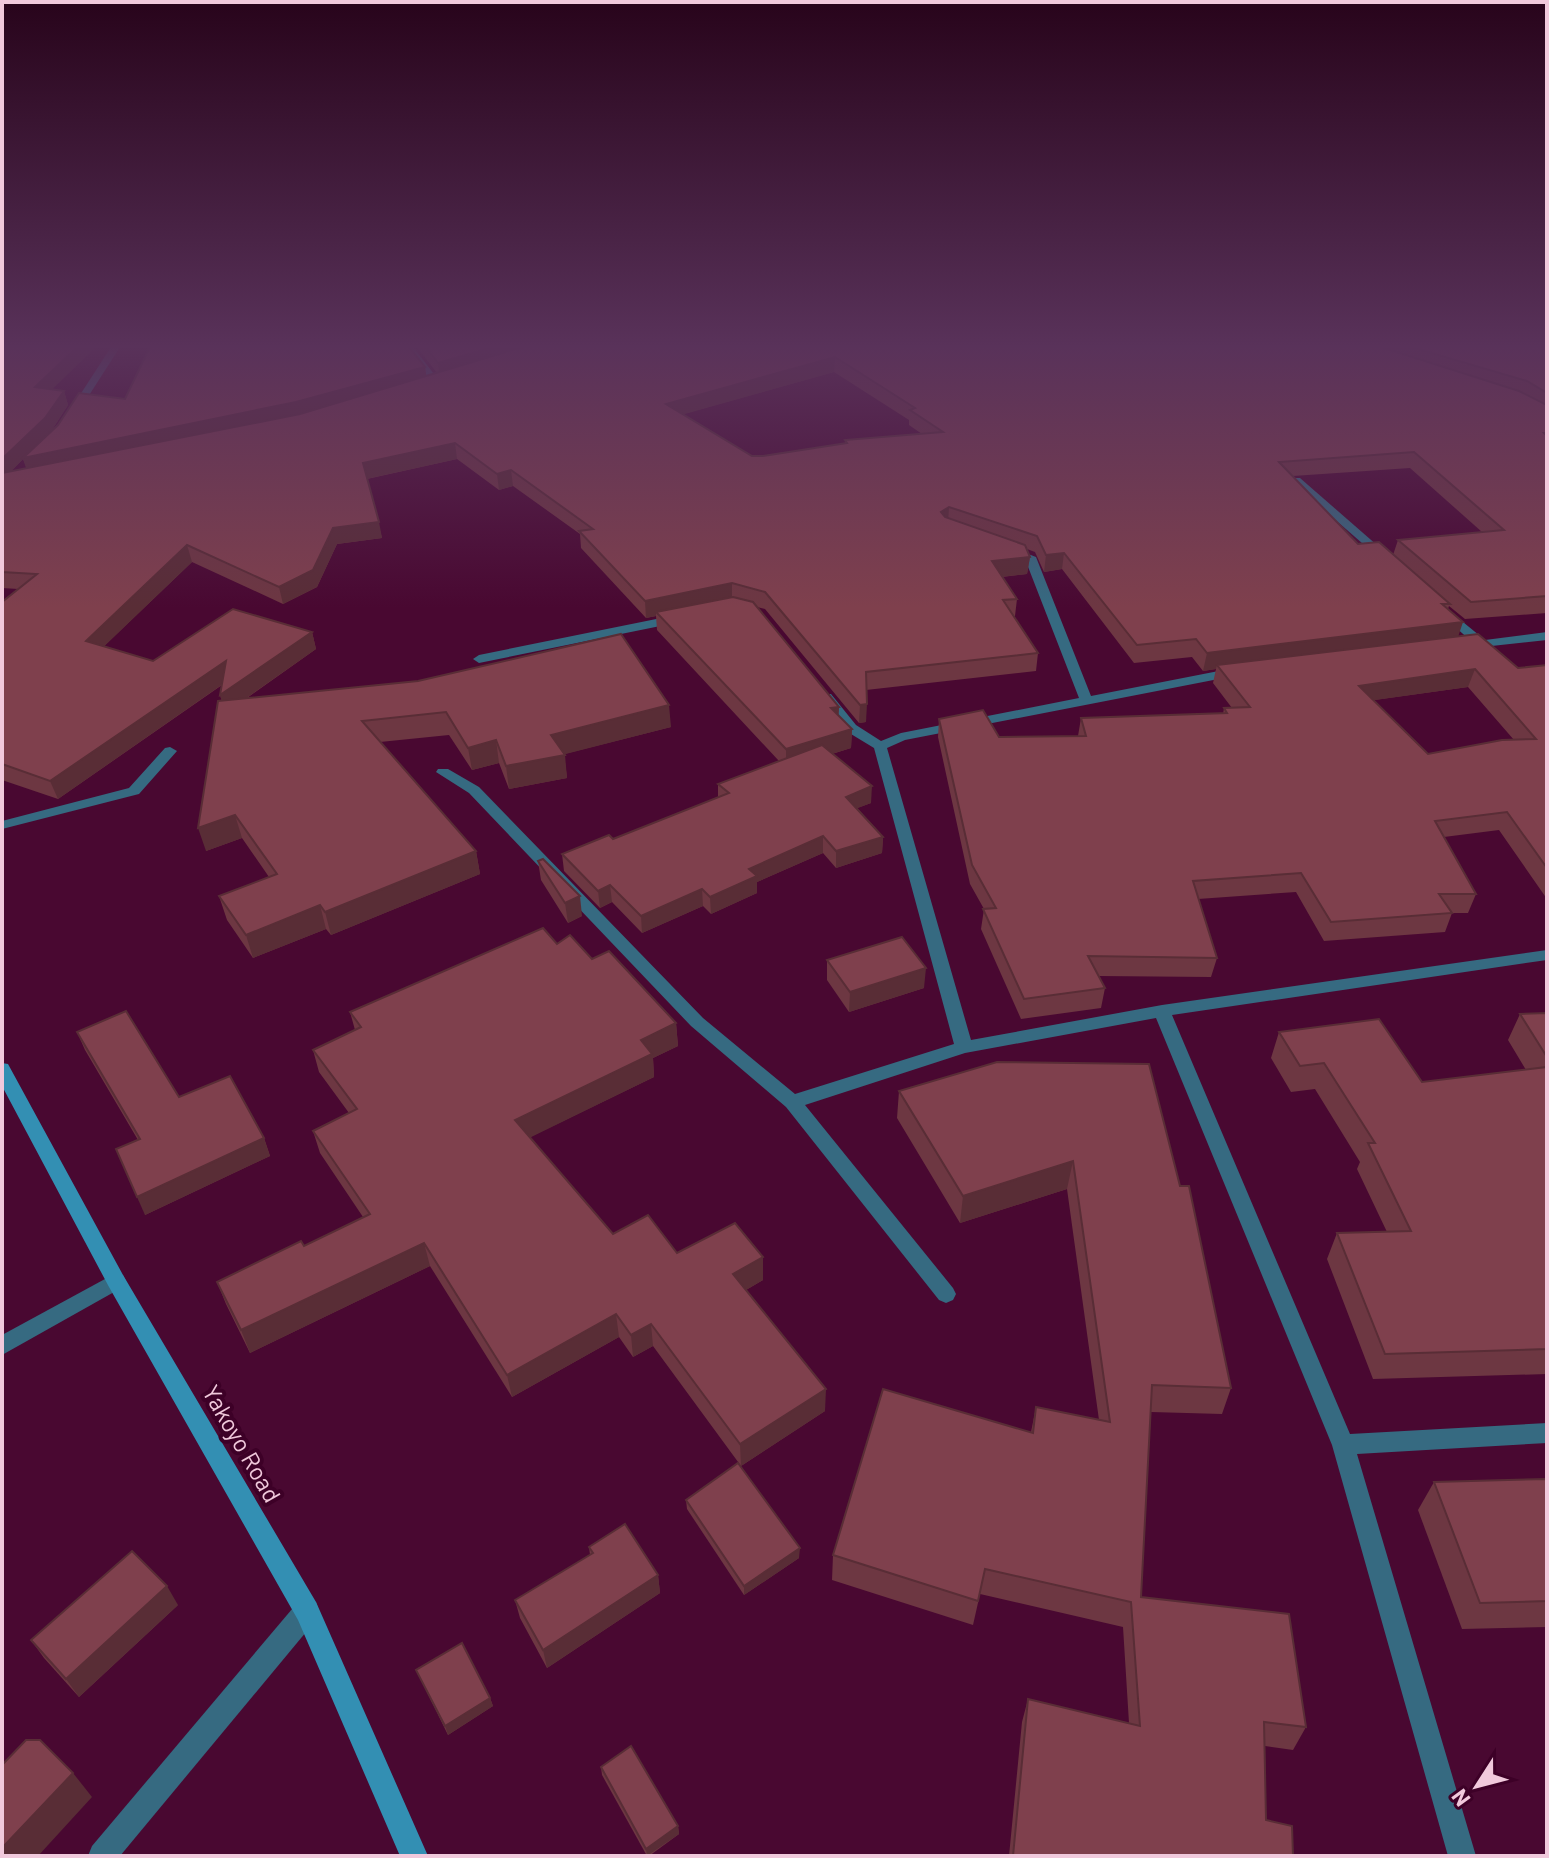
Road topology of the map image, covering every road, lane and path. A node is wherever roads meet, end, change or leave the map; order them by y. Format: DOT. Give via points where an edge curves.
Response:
graph roads {
  1 [pos="1296,480"];
  2 [pos="1003,548"];
  3 [pos="1389,562"];
  4 [pos="1435,603"];
  5 [pos="688,616"];
  6 [pos="1547,636"];
  7 [pos="1482,644"];
  8 [pos="1451,647"];
  9 [pos="479,659"];
  10 [pos="1253,670"];
  11 [pos="820,691"];
  12 [pos="1086,699"];
  13 [pos="880,746"];
  14 [pos="170,751"];
  15 [pos="443,772"];
  16 [pos="2,825"];
  17 [pos="1547,955"];
  18 [pos="1162,1011"];
  19 [pos="964,1047"];
  20 [pos="2,1069"];
  21 [pos="792,1102"];
  22 [pos="116,1281"];
  23 [pos="946,1294"];
  24 [pos="2,1346"];
  25 [pos="1547,1433"];
  26 [pos="1343,1445"];
  27 [pos="307,1611"];
  28 [pos="102,1856"];
  29 [pos="414,1856"];
  30 [pos="1462,1856"];
  1 -- 3 [label="street"];
  2 -- 12 [label="street" via="1030,557"];
  4 -- 7 [label="street"];
  5 -- 9 [label="street"];
  6 -- 7 [label="street"];
  7 -- 8 [label="street"];
  10 -- 12 [label="street"];
  11 -- 13 [label="street" via="851,728"];
  12 -- 13 [label="street" via="901,737"];
  13 -- 19 [label="street"];
  14 -- 16 [label="street" via="134,791"];
  15 -- 21 [label="street" via="474,790 697,1022"];
  17 -- 18 [label="street"];
  18 -- 19 [label="street"];
  18 -- 26 [label="street"];
  19 -- 21 [label="street"];
  20 -- 22 [label="main road, Yakoyo Road"];
  21 -- 23 [label="street"];
  22 -- 24 [label="street"];
  22 -- 27 [label="main road, Yakoyo Road"];
  25 -- 26 [label="street"];
  26 -- 30 [label="street"];
  27 -- 28 [label="street"];
  27 -- 29 [label="main road, Yakoyo Road"];
}
